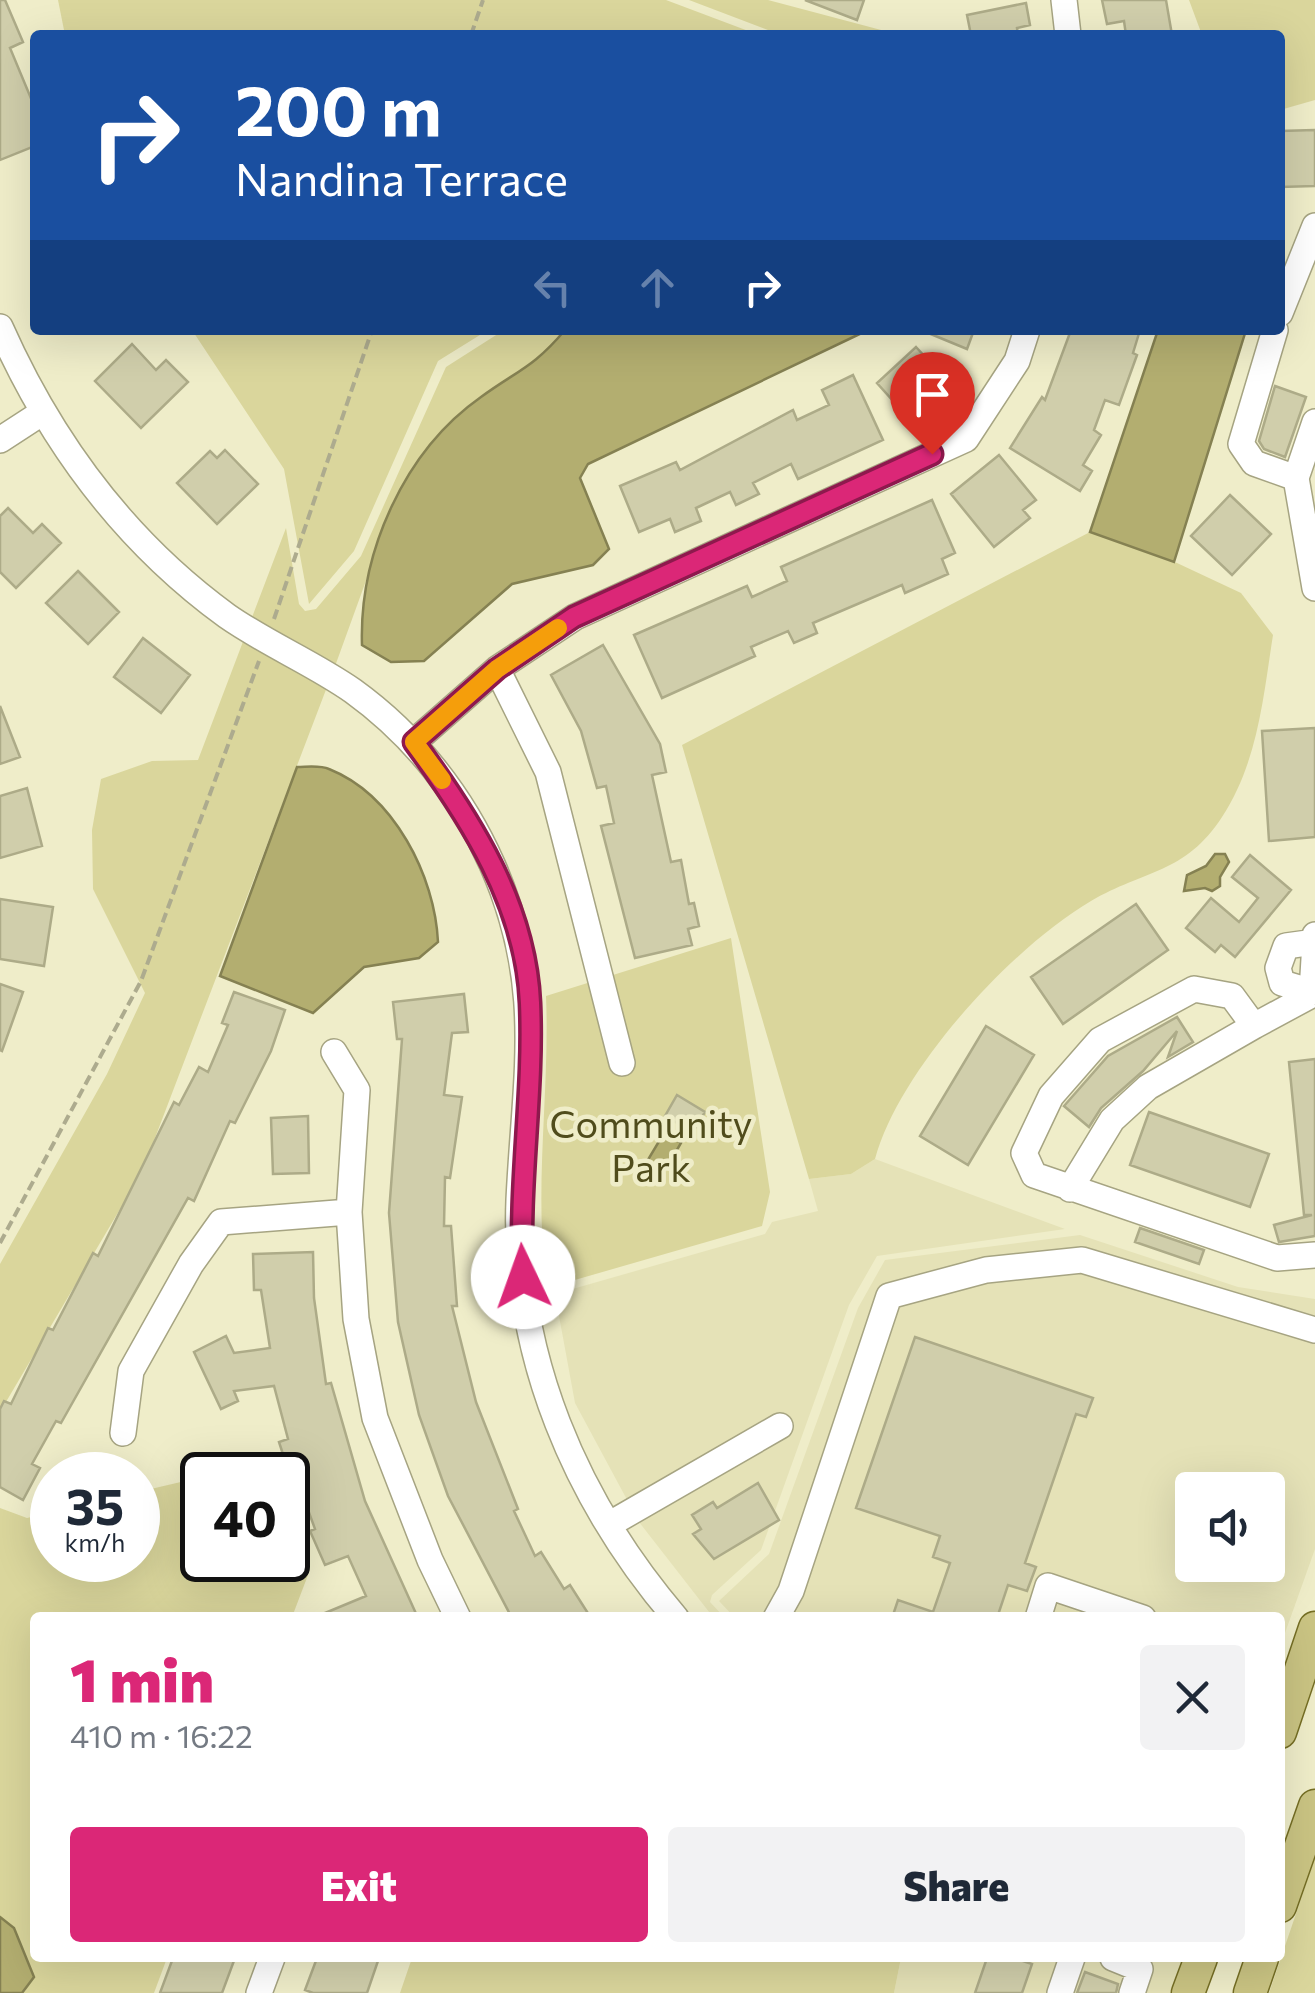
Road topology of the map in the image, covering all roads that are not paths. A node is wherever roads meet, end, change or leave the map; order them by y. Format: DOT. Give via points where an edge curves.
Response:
graph roads {
  1 [pos="1064,0"];
  2 [pos="1067,30"];
  3 [pos="1315,226"];
  4 [pos="1285,300"];
  5 [pos="0,326"];
  6 [pos="1025,335"];
  7 [pos="1274,335"];
  8 [pos="43,412"];
  9 [pos="1315,422"];
  10 [pos="0,440"];
  11 [pos="1296,478"];
  12 [pos="1309,516"];
  13 [pos="1315,588"];
  14 [pos="497,669"];
  15 [pos="414,742"];
  16 [pos="1315,938"];
  17 [pos="1313,992"];
  18 [pos="1254,1026"];
  19 [pos="334,1052"];
  20 [pos="622,1063"];
  21 [pos="1070,1189"];
  22 [pos="349,1212"];
  23 [pos="1315,1255"];
  24 [pos="1315,1330"];
  25 [pos="780,1426"];
  26 [pos="123,1433"];
  27 [pos="610,1524"];
  28 [pos="455,1612"];
  29 [pos="668,1612"];
  30 [pos="779,1612"];
  31 [pos="1040,1612"];
  32 [pos="1125,1612"];
  33 [pos="1315,1628"];
  34 [pos="1290,1666"];
  35 [pos="1285,1699"];
  36 [pos="1315,1806"];
  37 [pos="1285,1892"];
  38 [pos="271,1962"];
  39 [pos="1071,1962"];
  40 [pos="1124,1962"];
  41 [pos="1200,1962"];
  42 [pos="1261,1962"];
  43 [pos="260,1993"];
  44 [pos="1060,1993"];
  45 [pos="1132,1993"];
  46 [pos="1188,1993"];
  47 [pos="1250,1993"];
  1 -- 2 [label="street"];
  3 -- 4 [label="street"];
  5 -- 8 [label="street"];
  6 -- 14 [label="street" via="1017,361 966,439 574,617"];
  7 -- 11 [label="street" via="1241,444 1254,464"];
  8 -- 10 [label="street"];
  8 -- 15 [label="street" via="99,496 167,567 228,616 352,690"];
  9 -- 11 [label="street"];
  11 -- 12 [label="street"];
  12 -- 13 [label="street"];
  14 -- 15 [label="street"];
  14 -- 20 [label="street" via="548,772"];
  15 -- 27 [label="street" via="464,809 518,937 530,1000 519,1204 523,1277 552,1417 576,1473"];
  16 -- 17 [label="street"];
  16 -- 17 [label="street" via="1286,946 1278,968 1282,983"];
  17 -- 18 [label="street"];
  18 -- 21 [label="street" via="1148,1087 1112,1120"];
  18 -- 21 [label="street" via="1232,996 1194,988 1100,1040 1051,1096 1024,1153 1034,1175"];
  19 -- 22 [label="street" via="357,1090"];
  21 -- 23 [label="street" via="1277,1258"];
  22 -- 26 [label="street" via="221,1222 131,1371"];
  22 -- 28 [label="street" via="356,1319 374,1418"];
  24 -- 30 [label="street" via="1082,1260 986,1270 889,1296"];
  25 -- 27 [label="street"];
  27 -- 29 [label="street"];
  31 -- 32 [label="street" via="1048,1586"];
  33 -- 34 [label="main road"];
  34 -- 35 [label="main road"];
  36 -- 37 [label="main road"];
  38 -- 43 [label="street"];
  39 -- 44 [label="street"];
  40 -- 45 [label="street" via="1140,1968"];
  41 -- 46 [label="main road"];
  42 -- 47 [label="main road"];
}
